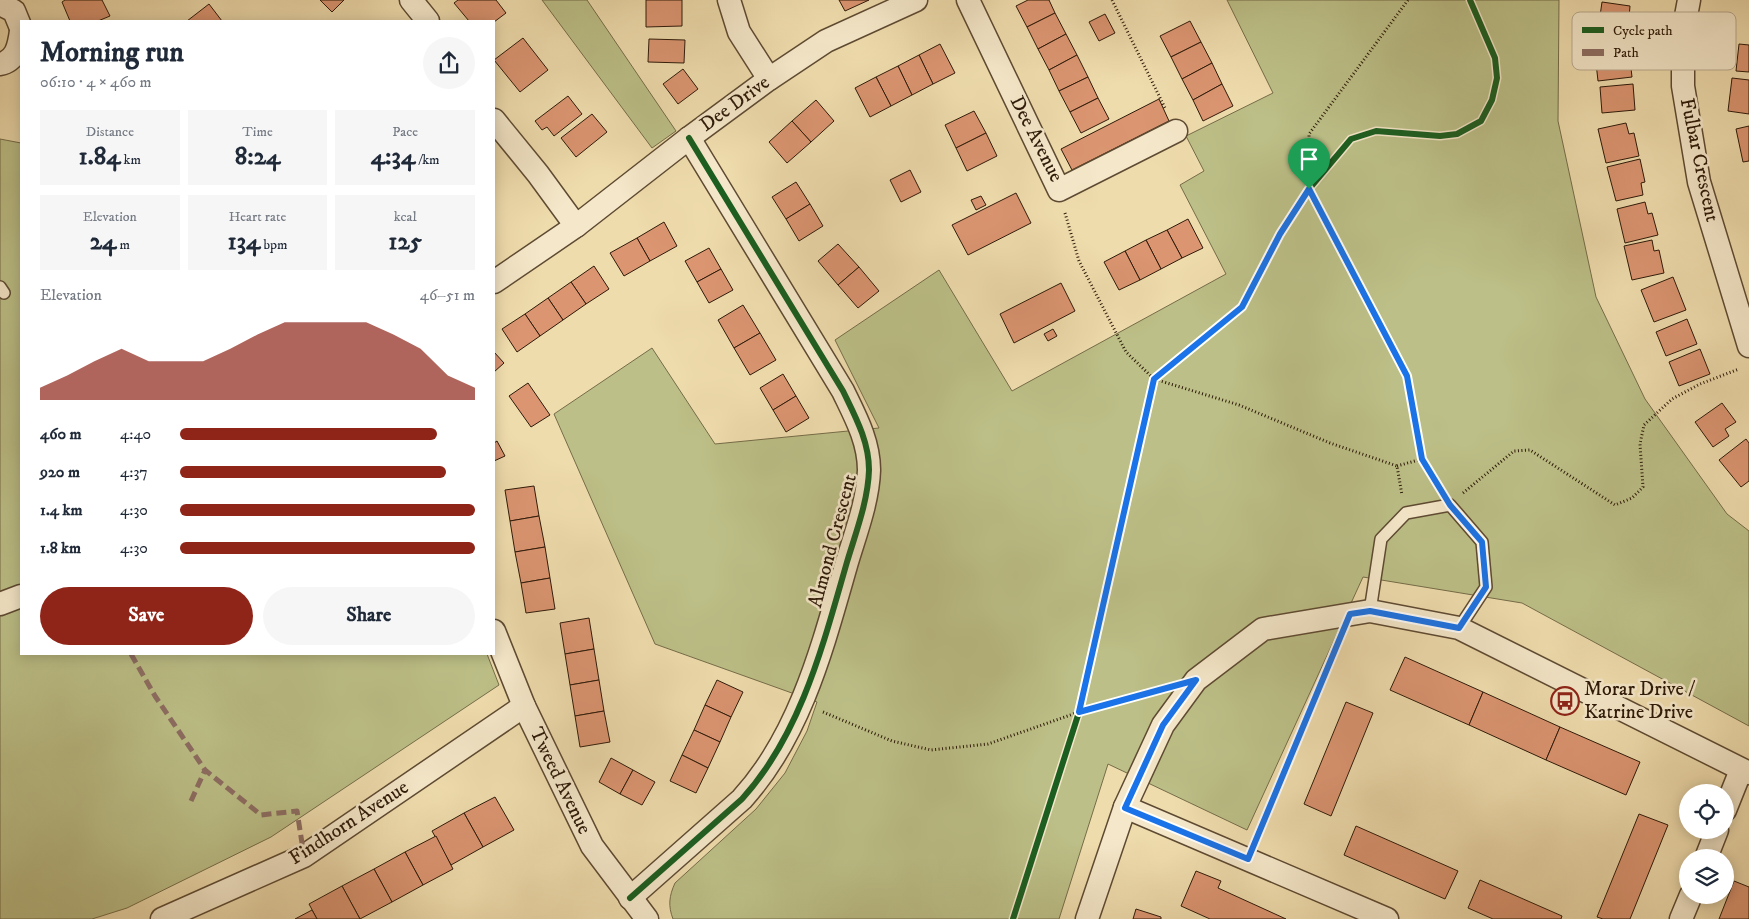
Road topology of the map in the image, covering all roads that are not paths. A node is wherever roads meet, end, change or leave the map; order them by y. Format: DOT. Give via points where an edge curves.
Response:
graph roads {
  1 [pos="411,0"];
  2 [pos="729,0"];
  3 [pos="916,0"];
  4 [pos="968,0"];
  5 [pos="0,4"];
  6 [pos="427,20"];
  7 [pos="20,27"];
  8 [pos="20,36"];
  9 [pos="0,64"];
  10 [pos="1683,70"];
  11 [pos="769,79"];
  12 [pos="495,121"];
  13 [pos="1176,131"];
  14 [pos="688,138"];
  15 [pos="576,226"];
  16 [pos="495,281"];
  17 [pos="1749,346"];
  18 [pos="20,596"];
  19 [pos="0,604"];
  20 [pos="1360,613"];
  21 [pos="1459,628"];
  22 [pos="495,634"];
  23 [pos="524,706"];
  24 [pos="1745,771"];
  25 [pos="1734,792"];
  26 [pos="1125,808"];
  27 [pos="630,898"];
  28 [pos="1688,904"];
  29 [pos="162,919"];
  30 [pos="647,919"];
  31 [pos="1088,919"];
  32 [pos="1387,919"];
  33 [pos="1682,919"];
  1 -- 6 [label="street"];
  2 -- 11 [label="street" via="739,32"];
  3 -- 11 [label="street, Dee Drive" via="826,41"];
  4 -- 13 [label="street, Dee Avenue" via="1059,190"];
  5 -- 7 [label="street" via="14,11"];
  8 -- 9 [label="street" via="18,49 7,63"];
  10 -- 17 [label="street, Fulbar Crescent" via="1699,182"];
  11 -- 14 [label="street, Dee Drive"];
  12 -- 15 [label="street"];
  14 -- 15 [label="street, Dee Drive"];
  14 -- 27 [label="street, Almond Crescent" via="843,391 860,425 869,470 866,495 835,604 802,703 786,737 758,781 742,798"];
  15 -- 16 [label="street, Dee Drive"];
  18 -- 19 [label="street"];
  20 -- 21 [label="street"];
  20 -- 21 [label="lane" via="1381,539 1406,513 1450,505 1482,542 1486,587"];
  20 -- 26 [label="street" via="1263,628 1196,680 1163,725"];
  21 -- 24 [label="street"];
  22 -- 23 [label="street, Tweed Avenue"];
  23 -- 27 [label="street, Tweed Avenue" via="592,846"];
  23 -- 29 [label="street, Findhorn Avenue" via="304,856"];
  24 -- 25 [label="street"];
  26 -- 31 [label="street"];
  26 -- 32 [label="street"];
  27 -- 30 [label="street, Tweed Avenue"];
  28 -- 33 [label="street"];
}
